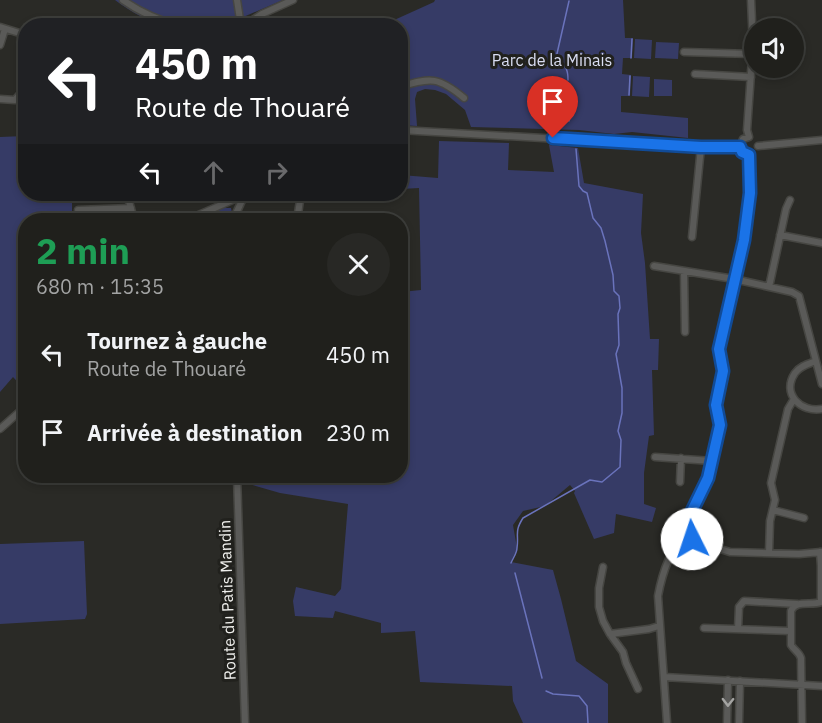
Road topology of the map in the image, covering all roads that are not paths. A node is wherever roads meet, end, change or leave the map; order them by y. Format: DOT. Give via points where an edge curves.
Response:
graph roads {
  1 [pos="123,0"];
  2 [pos="237,0"];
  3 [pos="293,0"];
  4 [pos="751,0"];
  5 [pos="153,18"];
  6 [pos="241,18"];
  7 [pos="256,18"];
  8 [pos="752,18"];
  9 [pos="3,28"];
  10 [pos="18,33"];
  11 [pos="0,45"];
  12 [pos="684,52"];
  13 [pos="744,54"];
  14 [pos="695,74"];
  15 [pos="744,77"];
  16 [pos="751,78"];
  17 [pos="408,84"];
  18 [pos="18,96"];
  19 [pos="464,98"];
  20 [pos="0,99"];
  21 [pos="408,130"];
  22 [pos="749,138"];
  23 [pos="822,140"];
  24 [pos="758,146"];
  25 [pos="701,147"];
  26 [pos="740,147"];
  27 [pos="749,155"];
  28 [pos="790,200"];
  29 [pos="129,201"];
  30 [pos="229,201"];
  31 [pos="131,208"];
  32 [pos="78,210"];
  33 [pos="132,213"];
  34 [pos="203,213"];
  35 [pos="780,235"];
  36 [pos="692,237"];
  37 [pos="822,243"];
  38 [pos="654,266"];
  39 [pos="684,271"];
  40 [pos="734,279"];
  41 [pos="769,287"];
  42 [pos="685,332"];
  43 [pos="816,362"];
  44 [pos="822,384"];
  45 [pos="794,399"];
  46 [pos="822,409"];
  47 [pos="18,413"];
  48 [pos="0,429"];
  49 [pos="655,457"];
  50 [pos="681,458"];
  51 [pos="712,461"];
  52 [pos="680,482"];
  53 [pos="237,483"];
  54 [pos="772,510"];
  55 [pos="804,518"];
  56 [pos="691,526"];
  57 [pos="685,535"];
  58 [pos="697,535"];
  59 [pos="821,552"];
  60 [pos="769,553"];
  61 [pos="603,567"];
  62 [pos="821,602"];
  63 [pos="798,604"];
  64 [pos="659,626"];
  65 [pos="704,628"];
  66 [pos="738,629"];
  67 [pos="790,631"];
  68 [pos="610,634"];
  69 [pos="664,677"];
  70 [pos="728,680"];
  71 [pos="740,681"];
  72 [pos="800,684"];
  73 [pos="822,686"];
  74 [pos="638,689"];
  75 [pos="245,723"];
  76 [pos="667,723"];
  77 [pos="728,723"];
  78 [pos="739,723"];
  79 [pos="802,723"];
  1 -- 5 [label="street"];
  2 -- 6 [label="street"];
  3 -- 7 [label="street"];
  4 -- 8 [label="street"];
  9 -- 10 [label="street"];
  9 -- 11 [label="street"];
  12 -- 13 [label="street"];
  14 -- 15 [label="street"];
  16 -- 22 [label="street"];
  17 -- 19 [label="street" via="440,82"];
  18 -- 20 [label="street" via="15,100"];
  21 -- 25 [label="street"];
  22 -- 24 [label="street"];
  22 -- 26 [label="street"];
  23 -- 24 [label="street"];
  24 -- 27 [label="street"];
  25 -- 26 [label="street"];
  25 -- 36 [label="street"];
  26 -- 27 [label="street"];
  27 -- 40 [label="street" via="750,193"];
  28 -- 35 [label="street"];
  29 -- 31 [label="street"];
  30 -- 34 [label="street"];
  31 -- 32 [label="street"];
  31 -- 33 [label="street"];
  35 -- 37 [label="street"];
  35 -- 41 [label="street"];
  38 -- 39 [label="street"];
  39 -- 40 [label="street"];
  39 -- 42 [label="street"];
  40 -- 41 [label="street"];
  40 -- 51 [label="street" via="719,349 723,371 716,405 720,425"];
  41 -- 43 [label="street" via="801,298"];
  43 -- 44 [label="street"];
  43 -- 45 [label="street" via="795,373 791,389"];
  45 -- 46 [label="street" via="807,409"];
  45 -- 54 [label="street" via="788,409 771,483 775,500"];
  47 -- 48 [label="street"];
  49 -- 50 [label="street"];
  50 -- 51 [label="street"];
  50 -- 52 [label="street"];
  51 -- 56 [label="street" via="691,513"];
  53 -- 75 [label="street, Route du Patis Mandin"];
  54 -- 55 [label="street"];
  54 -- 60 [label="street"];
  56 -- 57 [label="street" via="685,529"];
  56 -- 58 [label="street"];
  57 -- 58 [label="street" via="692,539"];
  57 -- 64 [label="street" via="676,544 661,581"];
  58 -- 60 [label="street" via="703,542 730,552"];
  59 -- 60 [label="street"];
  59 -- 62 [label="street"];
  61 -- 68 [label="street" via="599,607"];
  62 -- 63 [label="street"];
  63 -- 66 [label="street" via="744,601 739,607"];
  63 -- 67 [label="street" via="791,611"];
  64 -- 68 [label="street"];
  64 -- 69 [label="street"];
  65 -- 66 [label="street"];
  66 -- 67 [label="street"];
  67 -- 72 [label="street" via="791,645 801,657"];
  68 -- 74 [label="street" via="623,652"];
  69 -- 70 [label="street"];
  69 -- 76 [label="street"];
  70 -- 71 [label="street"];
  70 -- 77 [label="street, one-way"];
  71 -- 72 [label="street"];
  71 -- 78 [label="street"];
  72 -- 73 [label="street"];
  72 -- 79 [label="street"];
}
